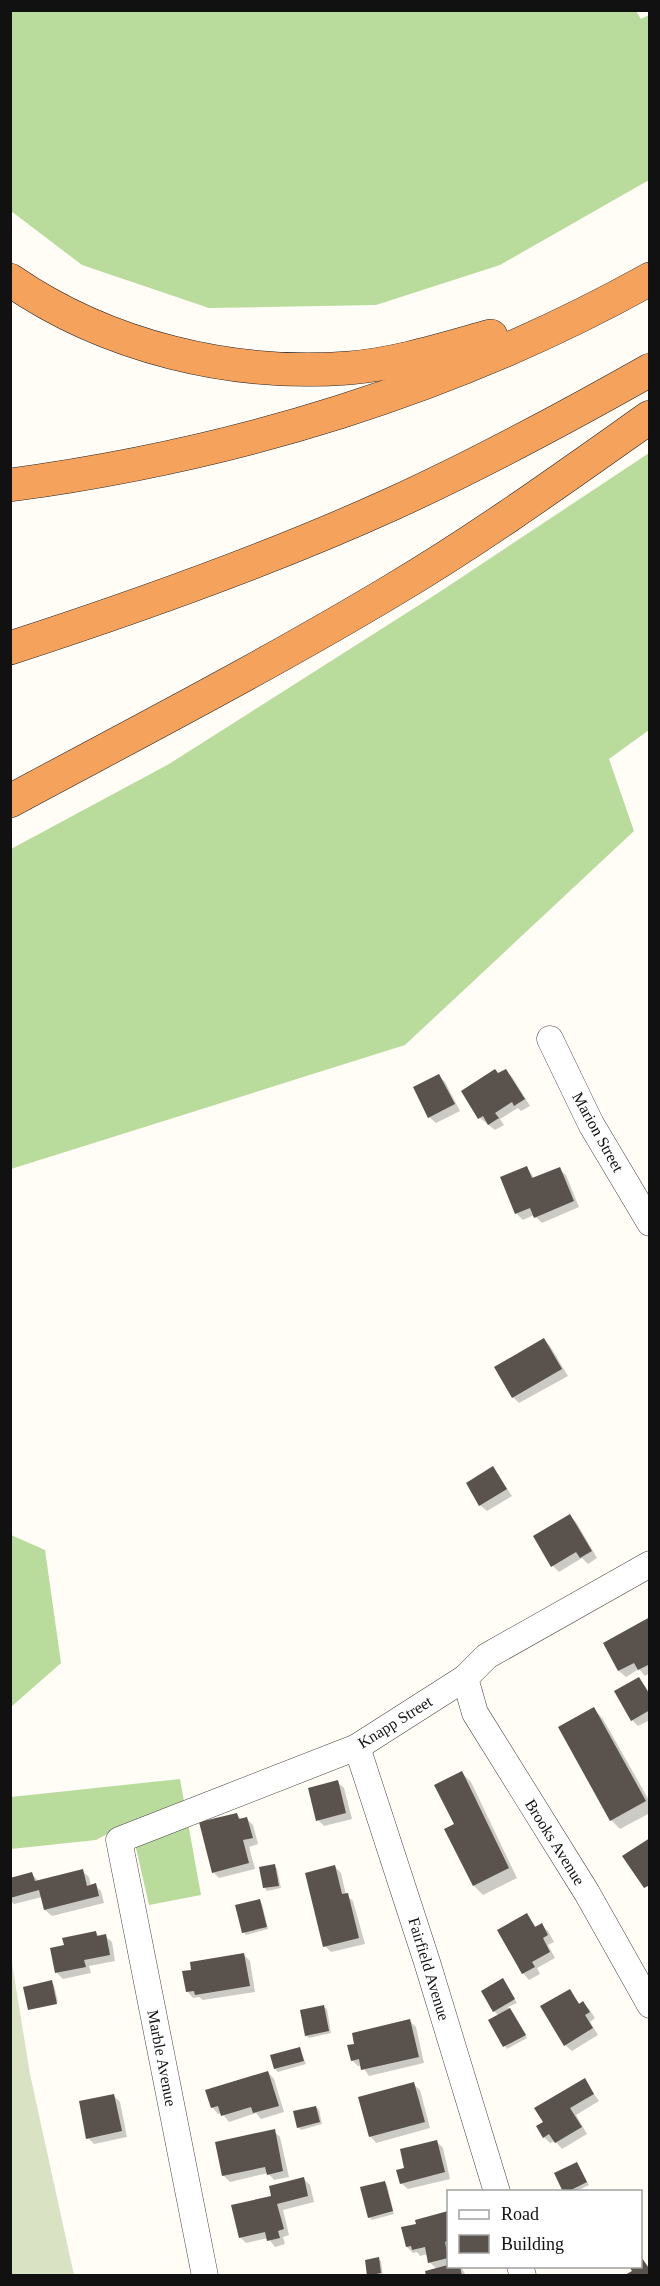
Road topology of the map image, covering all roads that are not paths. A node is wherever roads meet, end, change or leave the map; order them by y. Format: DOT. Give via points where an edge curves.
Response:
graph roads {
  1 [pos="650,277"];
  2 [pos="10,280"];
  3 [pos="650,370"];
  4 [pos="650,417"];
  5 [pos="10,485"];
  6 [pos="10,648"];
  7 [pos="10,801"];
  8 [pos="550,1040"];
  9 [pos="650,1223"];
  10 [pos="650,1564"];
  11 [pos="465,1678"];
  12 [pos="357,1747"];
  13 [pos="119,1840"];
  14 [pos="650,2005"];
  15 [pos="495,2190"];
  16 [pos="205,2276"];
  1 -- 2 [label="highway" via="540,320 441,350 375,364 299,370 220,362 133,341 71,316"];
  1 -- 5 [label="highway" via="543,334 353,407 274,432 178,455"];
  3 -- 6 [label="highway" via="481,462 391,504 212,577"];
  4 -- 7 [label="highway" via="394,590"];
  8 -- 9 [label="street, Marion Street" via="591,1124"];
  10 -- 11 [label="street, Knapp Street" via="487,1656"];
  11 -- 12 [label="street, Knapp Street"];
  11 -- 14 [label="street, Brooks Avenue" via="475,1713 587,1893"];
  12 -- 13 [label="street, Knapp Street"];
  12 -- 15 [label="street, Fairfield Avenue"];
  13 -- 16 [label="street, Marble Avenue"];
}
